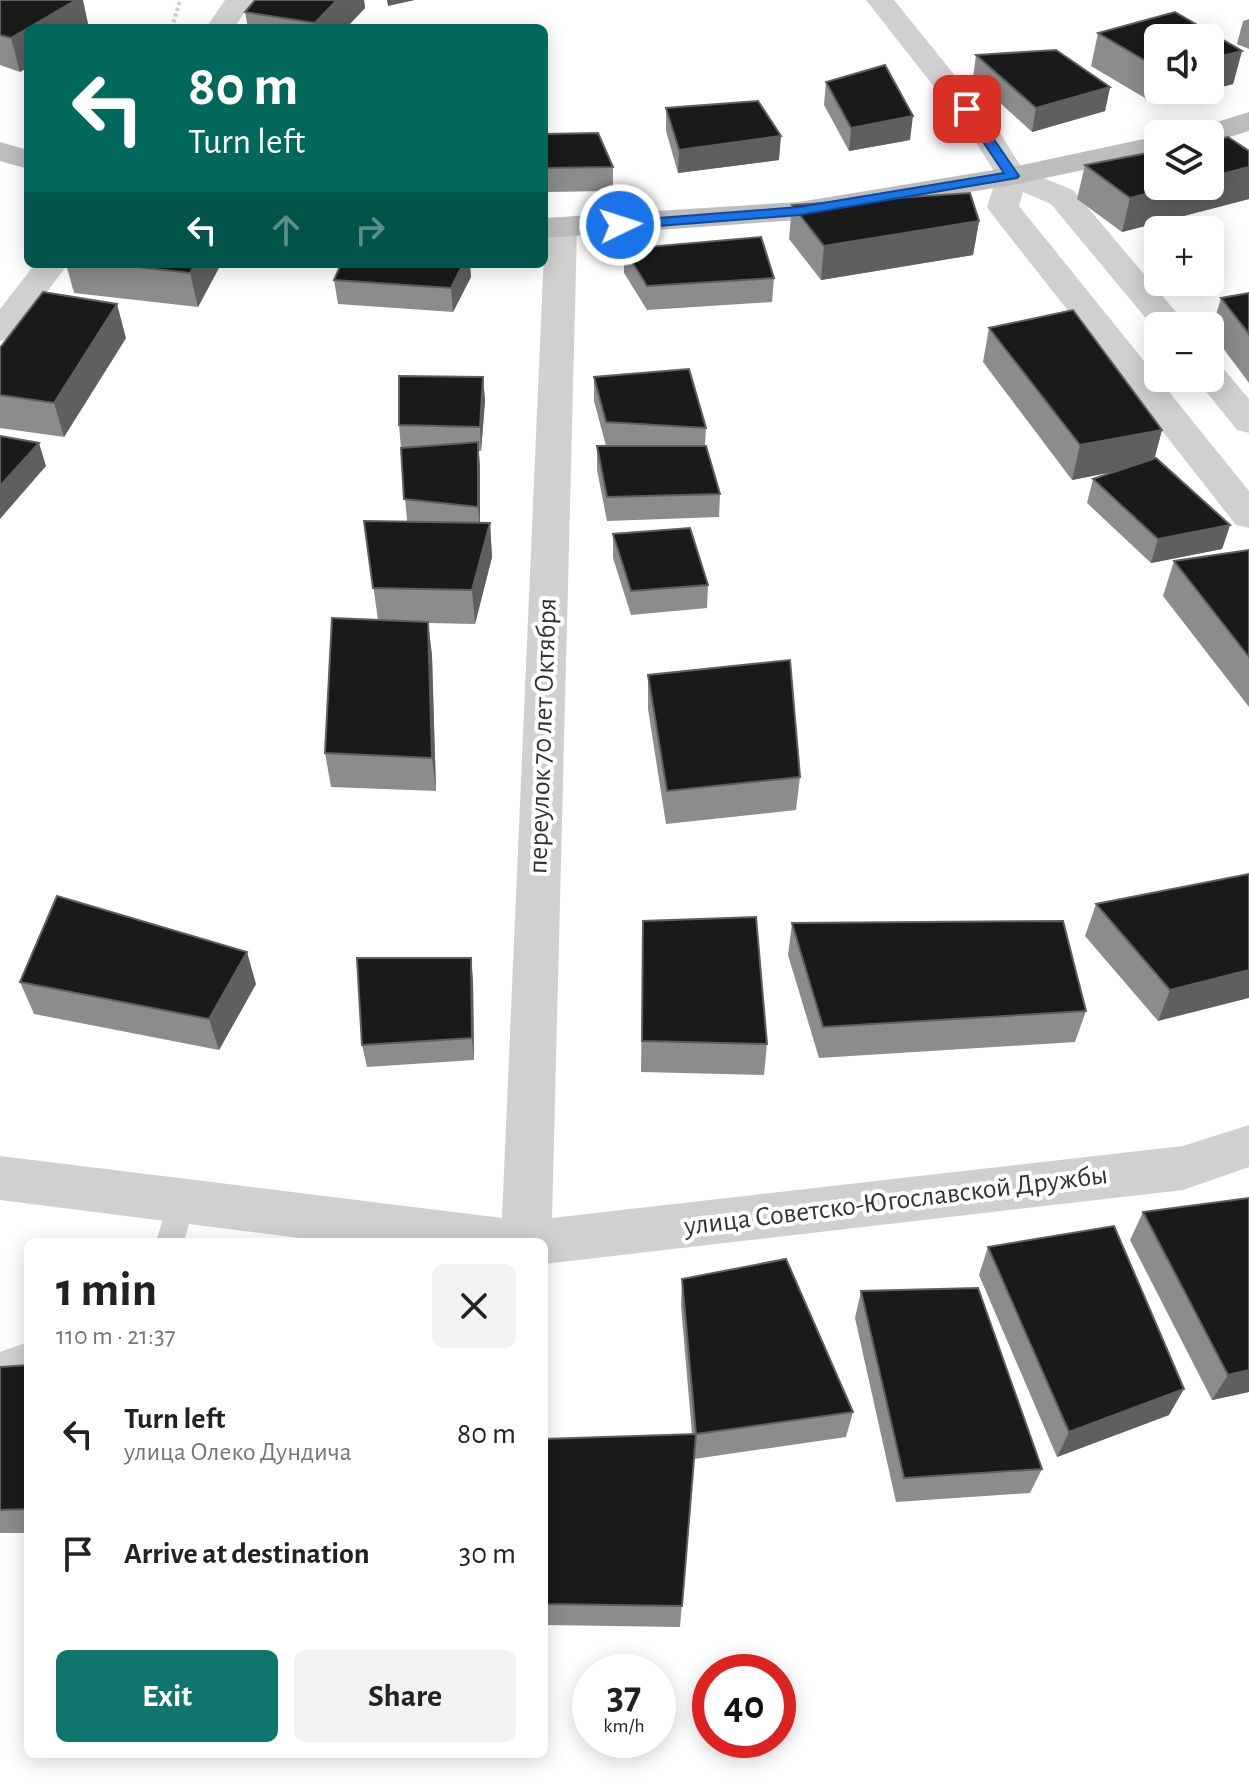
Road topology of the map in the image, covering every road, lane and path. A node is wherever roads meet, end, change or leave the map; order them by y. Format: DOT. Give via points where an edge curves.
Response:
graph roads {
  1 [pos="180,0"];
  2 [pos="239,0"];
  3 [pos="880,0"];
  4 [pos="173,24"];
  5 [pos="223,24"];
  6 [pos="1249,121"];
  7 [pos="1224,129"];
  8 [pos="1144,148"];
  9 [pos="0,151"];
  10 [pos="24,159"];
  11 [pos="1012,176"];
  12 [pos="552,229"];
  13 [pos="49,268"];
  14 [pos="1158,312"];
  15 [pos="0,331"];
  16 [pos="1224,392"];
  17 [pos="1249,422"];
  18 [pos="1249,516"];
  19 [pos="1249,1146"];
  20 [pos="0,1178"];
  21 [pos="176,1222"];
  22 [pos="444,1238"];
  23 [pos="526,1238"];
  24 [pos="548,1241"];
  25 [pos="24,1357"];
  26 [pos="0,1366"];
  1 -- 4 [label="path"];
  2 -- 5 [label="street"];
  3 -- 11 [label="street" via="984,131"];
  6 -- 7 [label="street"];
  8 -- 11 [label="street"];
  9 -- 10 [label="street"];
  11 -- 12 [label="street" via="799,211"];
  11 -- 14 [label="street" via="1062,197"];
  11 -- 18 [label="street" via="1003,207"];
  12 -- 23 [label="street, переулок 70 лет Октября"];
  13 -- 15 [label="street"];
  16 -- 17 [label="street"];
  19 -- 24 [label="street, улица Советско-Югославской Дружбы" via="1183,1168"];
  20 -- 21 [label="street"];
  21 -- 22 [label="street"];
  25 -- 26 [label="lane"];
}
